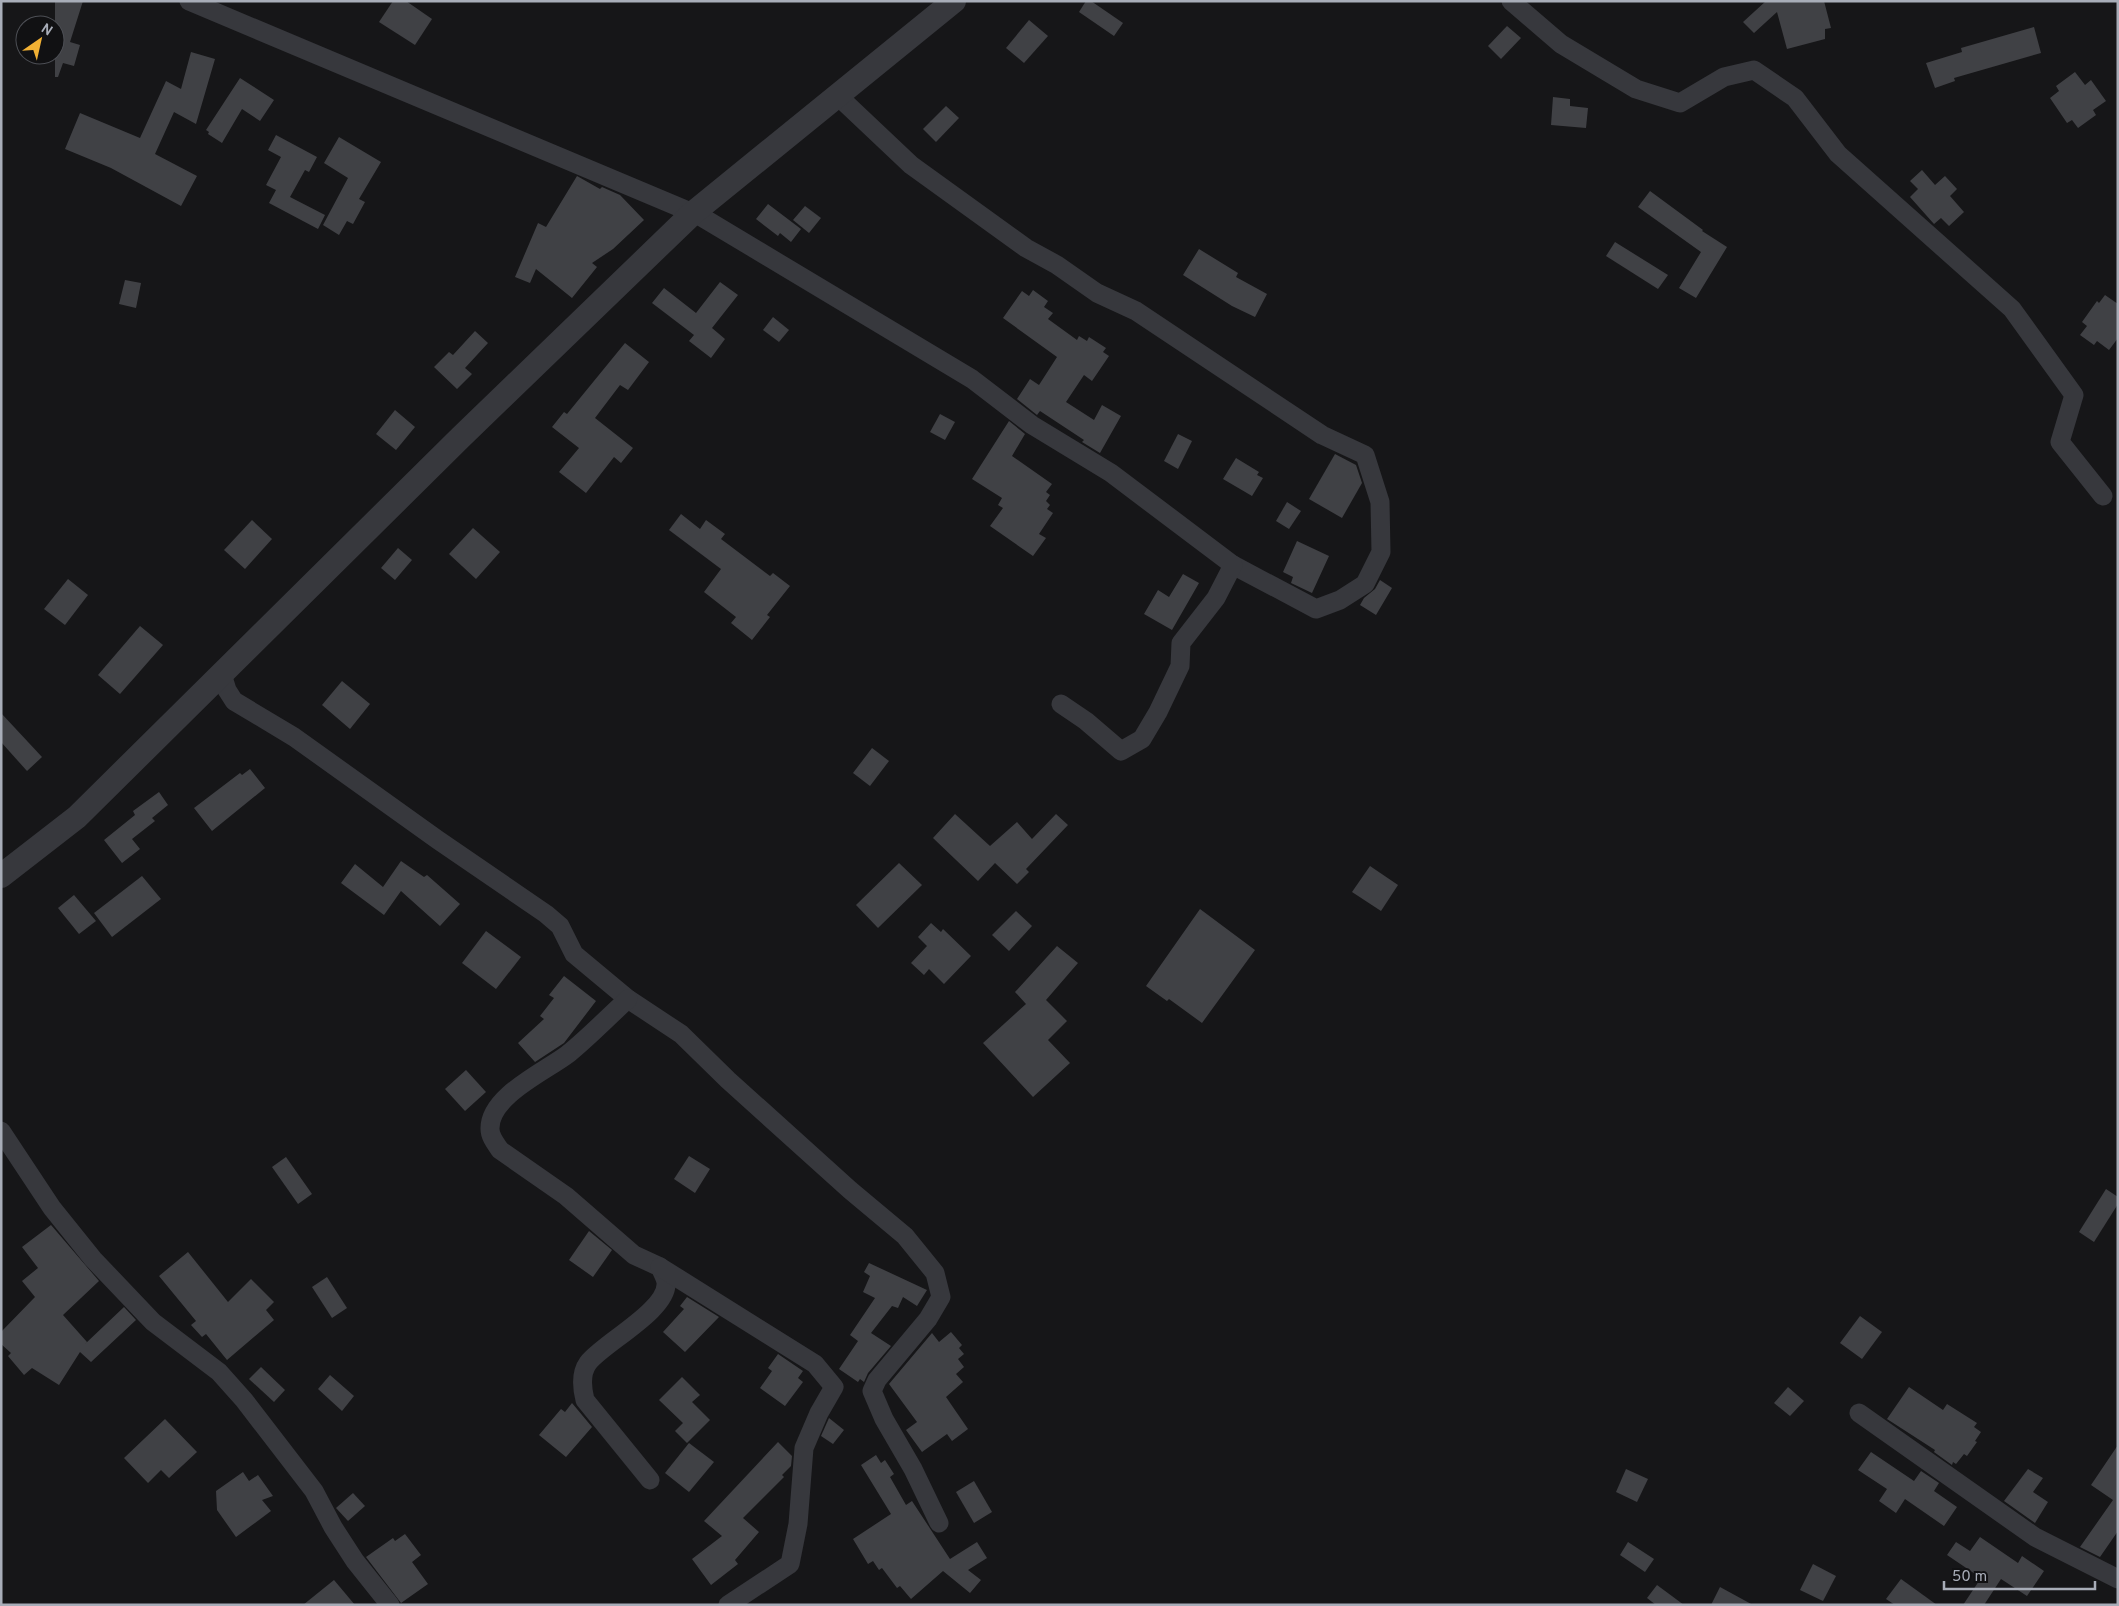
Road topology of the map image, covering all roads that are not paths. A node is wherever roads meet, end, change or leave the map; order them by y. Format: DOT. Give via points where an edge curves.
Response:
graph roads {
  1 [pos="189,1"];
  2 [pos="954,1"];
  3 [pos="1511,1"];
  4 [pos="838,96"];
  5 [pos="694,213"];
  6 [pos="2102,496"];
  7 [pos="1233,565"];
  8 [pos="222,674"];
  9 [pos="1061,704"];
  10 [pos="1,876"];
  11 [pos="628,999"];
  12 [pos="1,1131"];
  13 [pos="660,1267"];
  14 [pos="1859,1413"];
  15 [pos="650,1480"];
  16 [pos="939,1523"];
  17 [pos="2118,1579"];
  18 [pos="390,1605"];
  19 [pos="728,1605"];
  1 -- 5 [label="street"];
  2 -- 4 [label="street"];
  3 -- 6 [label="street" via="1561,44 1636,89 1680,103 1724,77 1754,70 1795,98 1838,154 2012,309 2074,395 2060,442"];
  4 -- 5 [label="street"];
  4 -- 7 [label="street" via="911,165 1026,248 1097,293 1136,312 1322,435 1365,455 1380,502 1381,552 1365,584 1340,600 1316,609"];
  5 -- 7 [label="street" via="972,379 1032,425 1111,473"];
  5 -- 8 [label="street"];
  7 -- 9 [label="street" via="1216,598 1181,642 1180,666 1142,739 1121,751"];
  8 -- 10 [label="street" via="78,817"];
  8 -- 11 [label="street" via="234,701 294,737 546,914 560,926 574,954"];
  11 -- 13 [label="street" via="568,1054 511,1092 493,1115 490,1130 500,1150 566,1196 634,1255"];
  11 -- 16 [label="street" via="681,1034 728,1080 905,1236 935,1273 941,1297 928,1319 877,1380 872,1391"];
  12 -- 18 [label="street" via="52,1208 93,1259 153,1322 218,1372 244,1400 314,1491 350,1554"];
  13 -- 15 [label="street" via="666,1282 664,1296 640,1321 588,1364 581,1384 585,1400"];
  13 -- 19 [label="street" via="814,1364 834,1387 804,1448 798,1524 790,1564"];
  14 -- 17 [label="street" via="2036,1537"];
}
